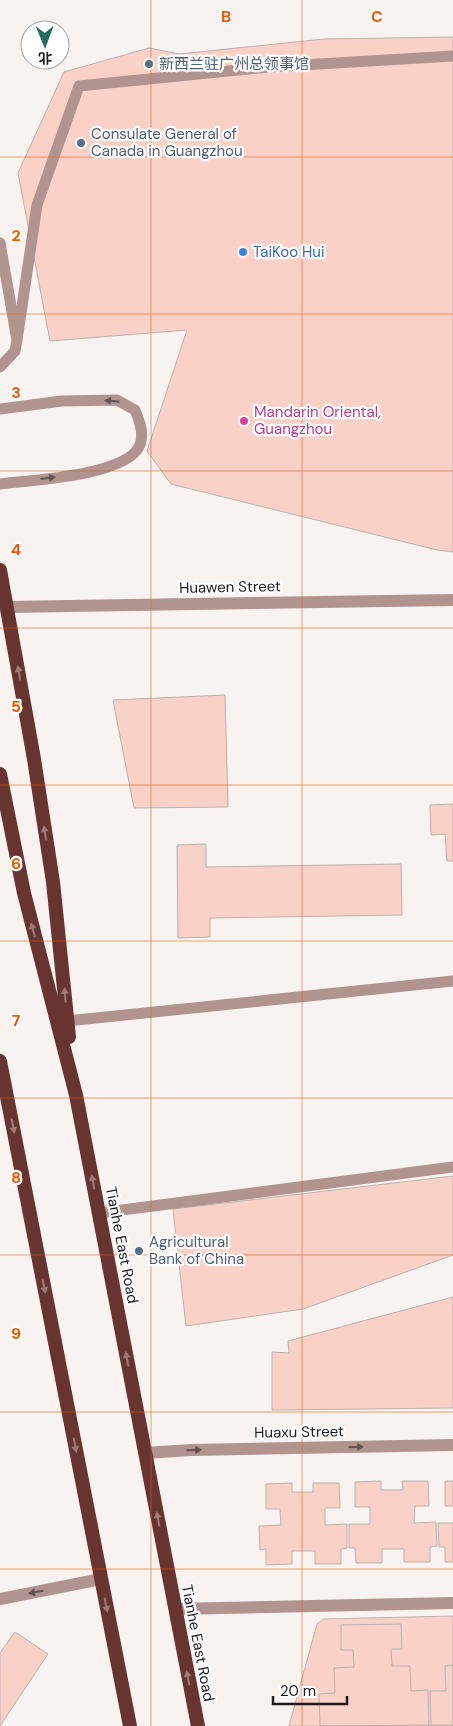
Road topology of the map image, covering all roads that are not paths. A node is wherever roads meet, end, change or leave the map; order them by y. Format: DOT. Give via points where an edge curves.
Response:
graph roads {
  1 [pos="453,56"];
  2 [pos="0,244"];
  3 [pos="17,340"];
  4 [pos="0,367"];
  5 [pos="0,409"];
  6 [pos="0,484"];
  7 [pos="0,570"];
  8 [pos="453,600"];
  9 [pos="7,607"];
  10 [pos="0,774"];
  11 [pos="453,981"];
  12 [pos="67,1021"];
  13 [pos="0,1061"];
  14 [pos="76,1095"];
  15 [pos="453,1167"];
  16 [pos="99,1213"];
  17 [pos="453,1446"];
  18 [pos="145,1453"];
  19 [pos="101,1579"];
  20 [pos="0,1599"];
  21 [pos="453,1603"];
  22 [pos="175,1609"];
  23 [pos="130,1726"];
  24 [pos="198,1726"];
  1 -- 3 [label="lane" via="269,67 78,86 36,205"];
  2 -- 3 [label="lane"];
  3 -- 4 [label="lane" via="15,351"];
  6 -- 5 [label="lane, one-way" via="64,477 118,465 137,450 142,429 136,410 117,400 62,401"];
  7 -- 9 [label="highway"];
  8 -- 9 [label="street, Huawen Street"];
  12 -- 9 [label="highway, one-way" via="53,882"];
  14 -- 10 [label="highway, Tianhe East Road, one-way" via="24,893"];
  11 -- 12 [label="lane"];
  12 -- 14 [label="highway"];
  13 -- 19 [label="highway, one-way"];
  16 -- 14 [label="highway, Tianhe East Road, one-way"];
  15 -- 16 [label="lane"];
  18 -- 16 [label="highway, Tianhe East Road, one-way"];
  18 -- 17 [label="street, Huaxu Street, one-way"];
  22 -- 18 [label="highway, Tianhe East Road, one-way"];
  19 -- 20 [label="street, one-way"];
  19 -- 23 [label="highway, one-way"];
  21 -- 22 [label="street"];
  24 -- 22 [label="highway, Tianhe East Road, one-way"];
}
